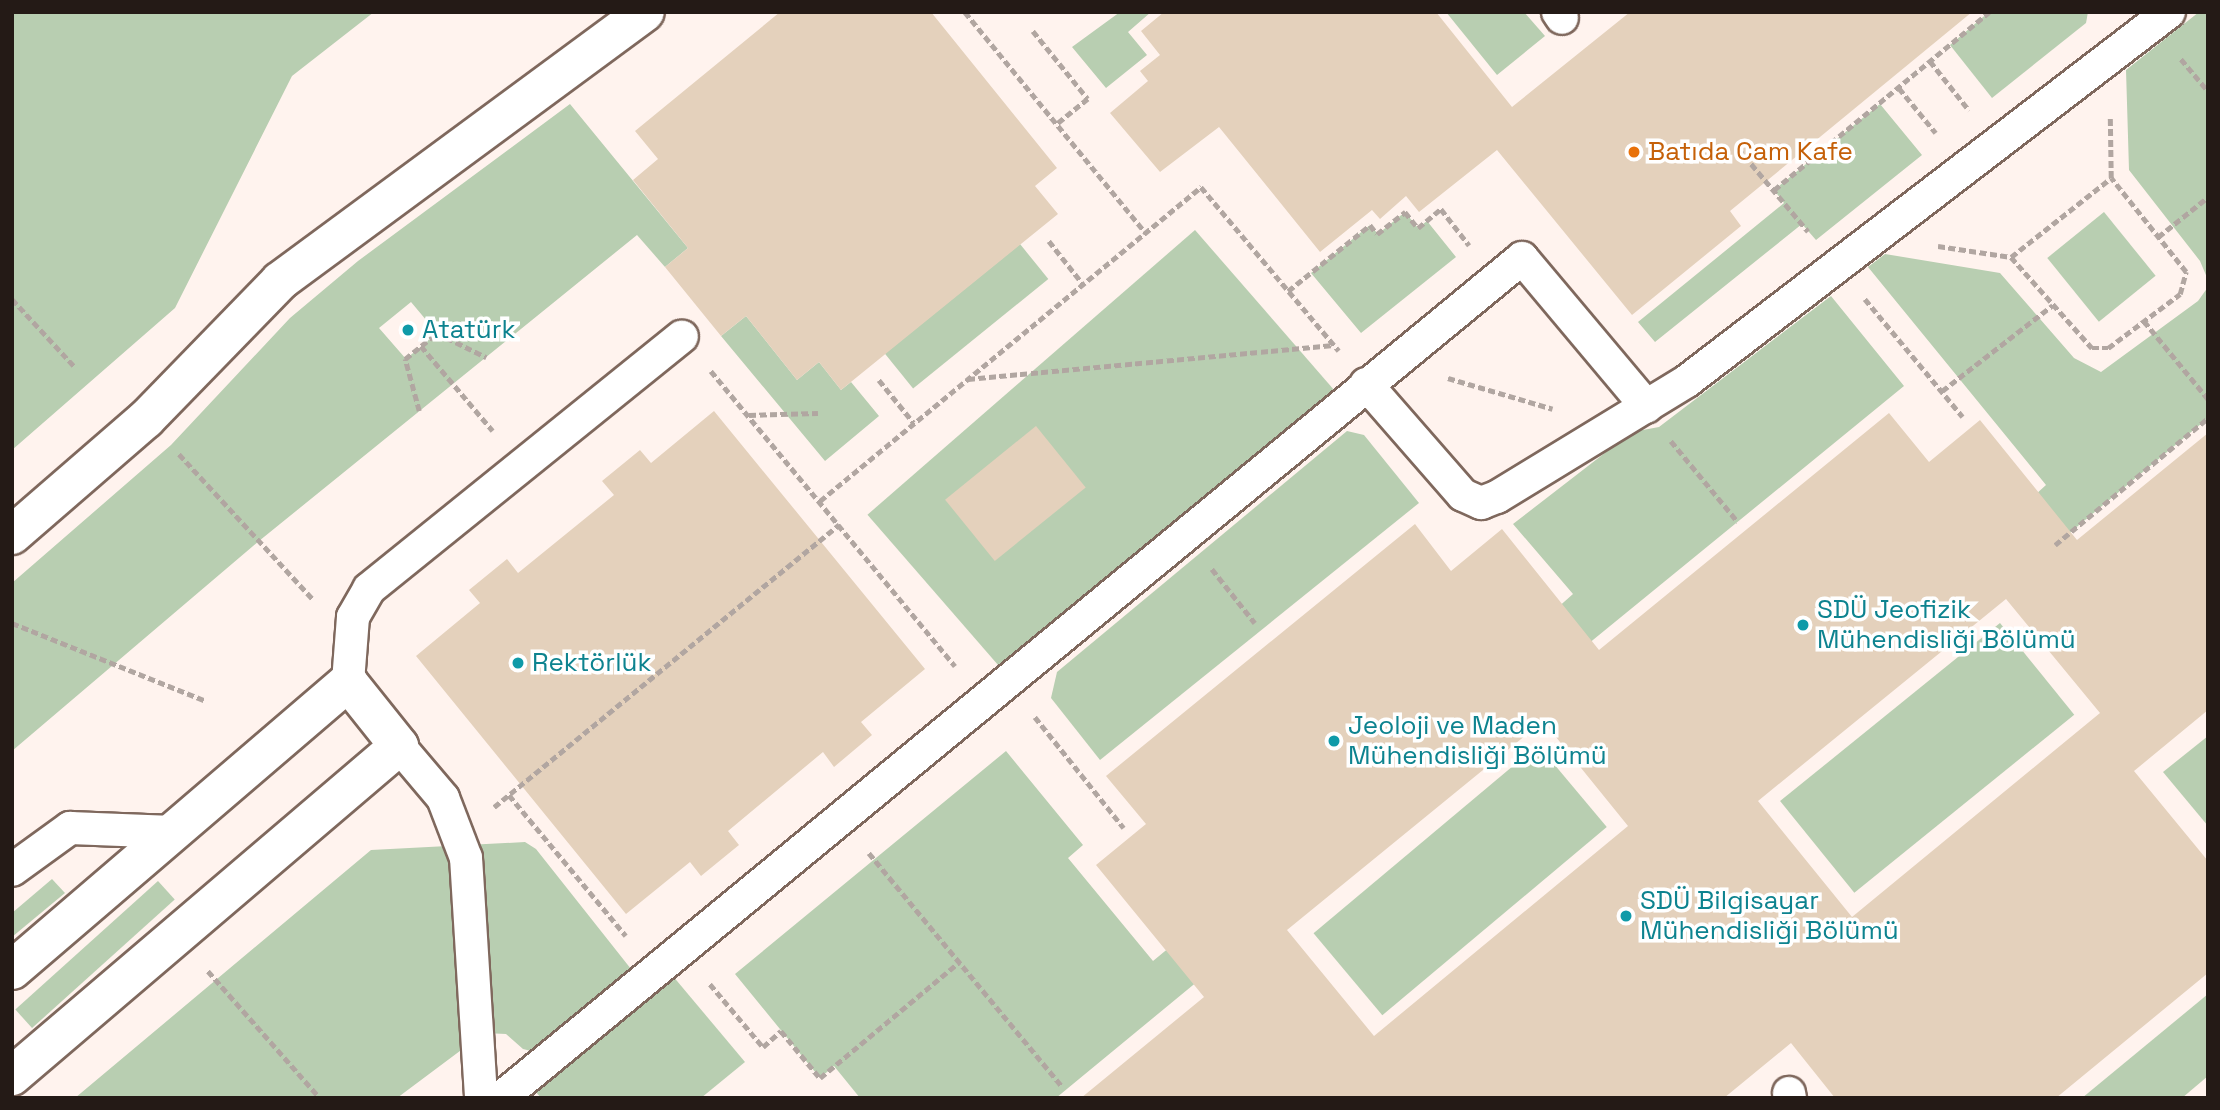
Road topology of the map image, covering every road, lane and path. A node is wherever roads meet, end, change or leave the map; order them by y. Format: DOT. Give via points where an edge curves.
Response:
graph roads {
  1 [pos="645,12"];
  2 [pos="965,12"];
  3 [pos="1989,12"];
  4 [pos="2169,12"];
  5 [pos="1033,31"];
  6 [pos="2174,50"];
  7 [pos="1930,61"];
  8 [pos="1899,88"];
  9 [pos="2208,91"];
  10 [pos="2110,110"];
  11 [pos="1057,124"];
  12 [pos="1998,145"];
  13 [pos="1738,148"];
  14 [pos="1966,170"];
  15 [pos="2111,178"];
  16 [pos="1774,190"];
  17 [pos="2208,197"];
  18 [pos="1441,209"];
  19 [pos="1146,233"];
  20 [pos="2158,237"];
  21 [pos="1049,240"];
  22 [pos="1929,245"];
  23 [pos="2011,257"];
  24 [pos="1838,266"];
  25 [pos="1083,284"];
  26 [pos="1288,291"];
  27 [pos="12,299"];
  28 [pos="2053,305"];
  29 [pos="2144,321"];
  30 [pos="682,336"];
  31 [pos="1333,345"];
  32 [pos="421,346"];
  33 [pos="486,357"];
  34 [pos="76,368"];
  35 [pos="967,379"];
  36 [pos="878,380"];
  37 [pos="1366,384"];
  38 [pos="1942,391"];
  39 [pos="2208,399"];
  40 [pos="1647,407"];
  41 [pos="419,411"];
  42 [pos="818,413"];
  43 [pos="748,415"];
  44 [pos="1963,417"];
  45 [pos="2208,418"];
  46 [pos="914,423"];
  47 [pos="1668,438"];
  48 [pos="522,465"];
  49 [pos="820,501"];
  50 [pos="1738,522"];
  51 [pos="839,525"];
  52 [pos="12,535"];
  53 [pos="1183,535"];
  54 [pos="2055,545"];
  55 [pos="12,623"];
  56 [pos="1255,623"];
  57 [pos="963,676"];
  58 [pos="1006,680"];
  59 [pos="348,682"];
  60 [pos="204,699"];
  61 [pos="400,746"];
  62 [pos="509,795"];
  63 [pos="483,816"];
  64 [pos="1124,828"];
  65 [pos="173,832"];
  66 [pos="12,870"];
  67 [pos="891,879"];
  68 [pos="625,936"];
  69 [pos="681,948"];
  70 [pos="959,962"];
  71 [pos="203,965"];
  72 [pos="12,970"];
  73 [pos="12,1076"];
  74 [pos="1062,1086"];
  75 [pos="499,1097"];
  76 [pos="320,1098"];
  1 -- 52 [label="street" via="280,281 146,419"];
  2 -- 11 [label="path"];
  3 -- 7 [label="path"];
  4 -- 12 [label="lane"];
  5 -- 11 [label="path" via="1088,99"];
  6 -- 9 [label="path"];
  7 -- 8 [label="path"];
  7 -- 12 [label="path"];
  8 -- 14 [label="path"];
  8 -- 16 [label="path"];
  10 -- 15 [label="path"];
  11 -- 19 [label="path"];
  12 -- 14 [label="lane"];
  13 -- 16 [label="path"];
  14 -- 24 [label="lane"];
  15 -- 20 [label="path"];
  15 -- 23 [label="path"];
  16 -- 24 [label="path"];
  17 -- 20 [label="path"];
  18 -- 26 [label="path" via="1418,228 1405,212 1377,234 1370,225"];
  19 -- 25 [label="path"];
  19 -- 26 [label="path" via="1201,187"];
  20 -- 29 [label="path" via="2187,279 2180,294"];
  21 -- 25 [label="path"];
  22 -- 23 [label="path"];
  23 -- 28 [label="path"];
  24 -- 38 [label="path"];
  24 -- 40 [label="lane"];
  25 -- 35 [label="path"];
  26 -- 31 [label="path"];
  27 -- 34 [label="path"];
  28 -- 29 [label="path" via="2086,344 2100,350"];
  28 -- 38 [label="path"];
  29 -- 39 [label="path"];
  30 -- 43 [label="path"];
  30 -- 48 [label="lane"];
  31 -- 35 [label="path"];
  31 -- 37 [label="path"];
  32 -- 33 [label="path" via="437,333"];
  32 -- 41 [label="path" via="405,359"];
  32 -- 48 [label="path"];
  35 -- 46 [label="path"];
  36 -- 46 [label="path"];
  37 -- 40 [label="lane" via="1459,491 1481,503"];
  37 -- 40 [label="lane" via="1522,258"];
  37 -- 53 [label="lane"];
  38 -- 44 [label="path"];
  42 -- 43 [label="path"];
  43 -- 49 [label="path"];
  45 -- 54 [label="path"];
  46 -- 49 [label="path"];
  47 -- 50 [label="path"];
  48 -- 59 [label="lane" via="359,601 353,617"];
  49 -- 51 [label="path"];
  51 -- 57 [label="path"];
  51 -- 62 [label="path"];
  53 -- 56 [label="path"];
  53 -- 58 [label="lane"];
  55 -- 60 [label="path"];
  58 -- 64 [label="path"];
  58 -- 69 [label="lane"];
  59 -- 61 [label="street"];
  59 -- 65 [label="street"];
  61 -- 73 [label="street"];
  61 -- 75 [label="lane" via="443,798 463,846"];
  62 -- 63 [label="path"];
  62 -- 68 [label="path"];
  65 -- 66 [label="lane" via="70,828"];
  65 -- 72 [label="street"];
  67 -- 70 [label="path"];
  69 -- 70 [label="path" via="763,1047 781,1031 820,1078"];
  69 -- 75 [label="lane"];
  70 -- 74 [label="path"];
  71 -- 76 [label="path"];
}
